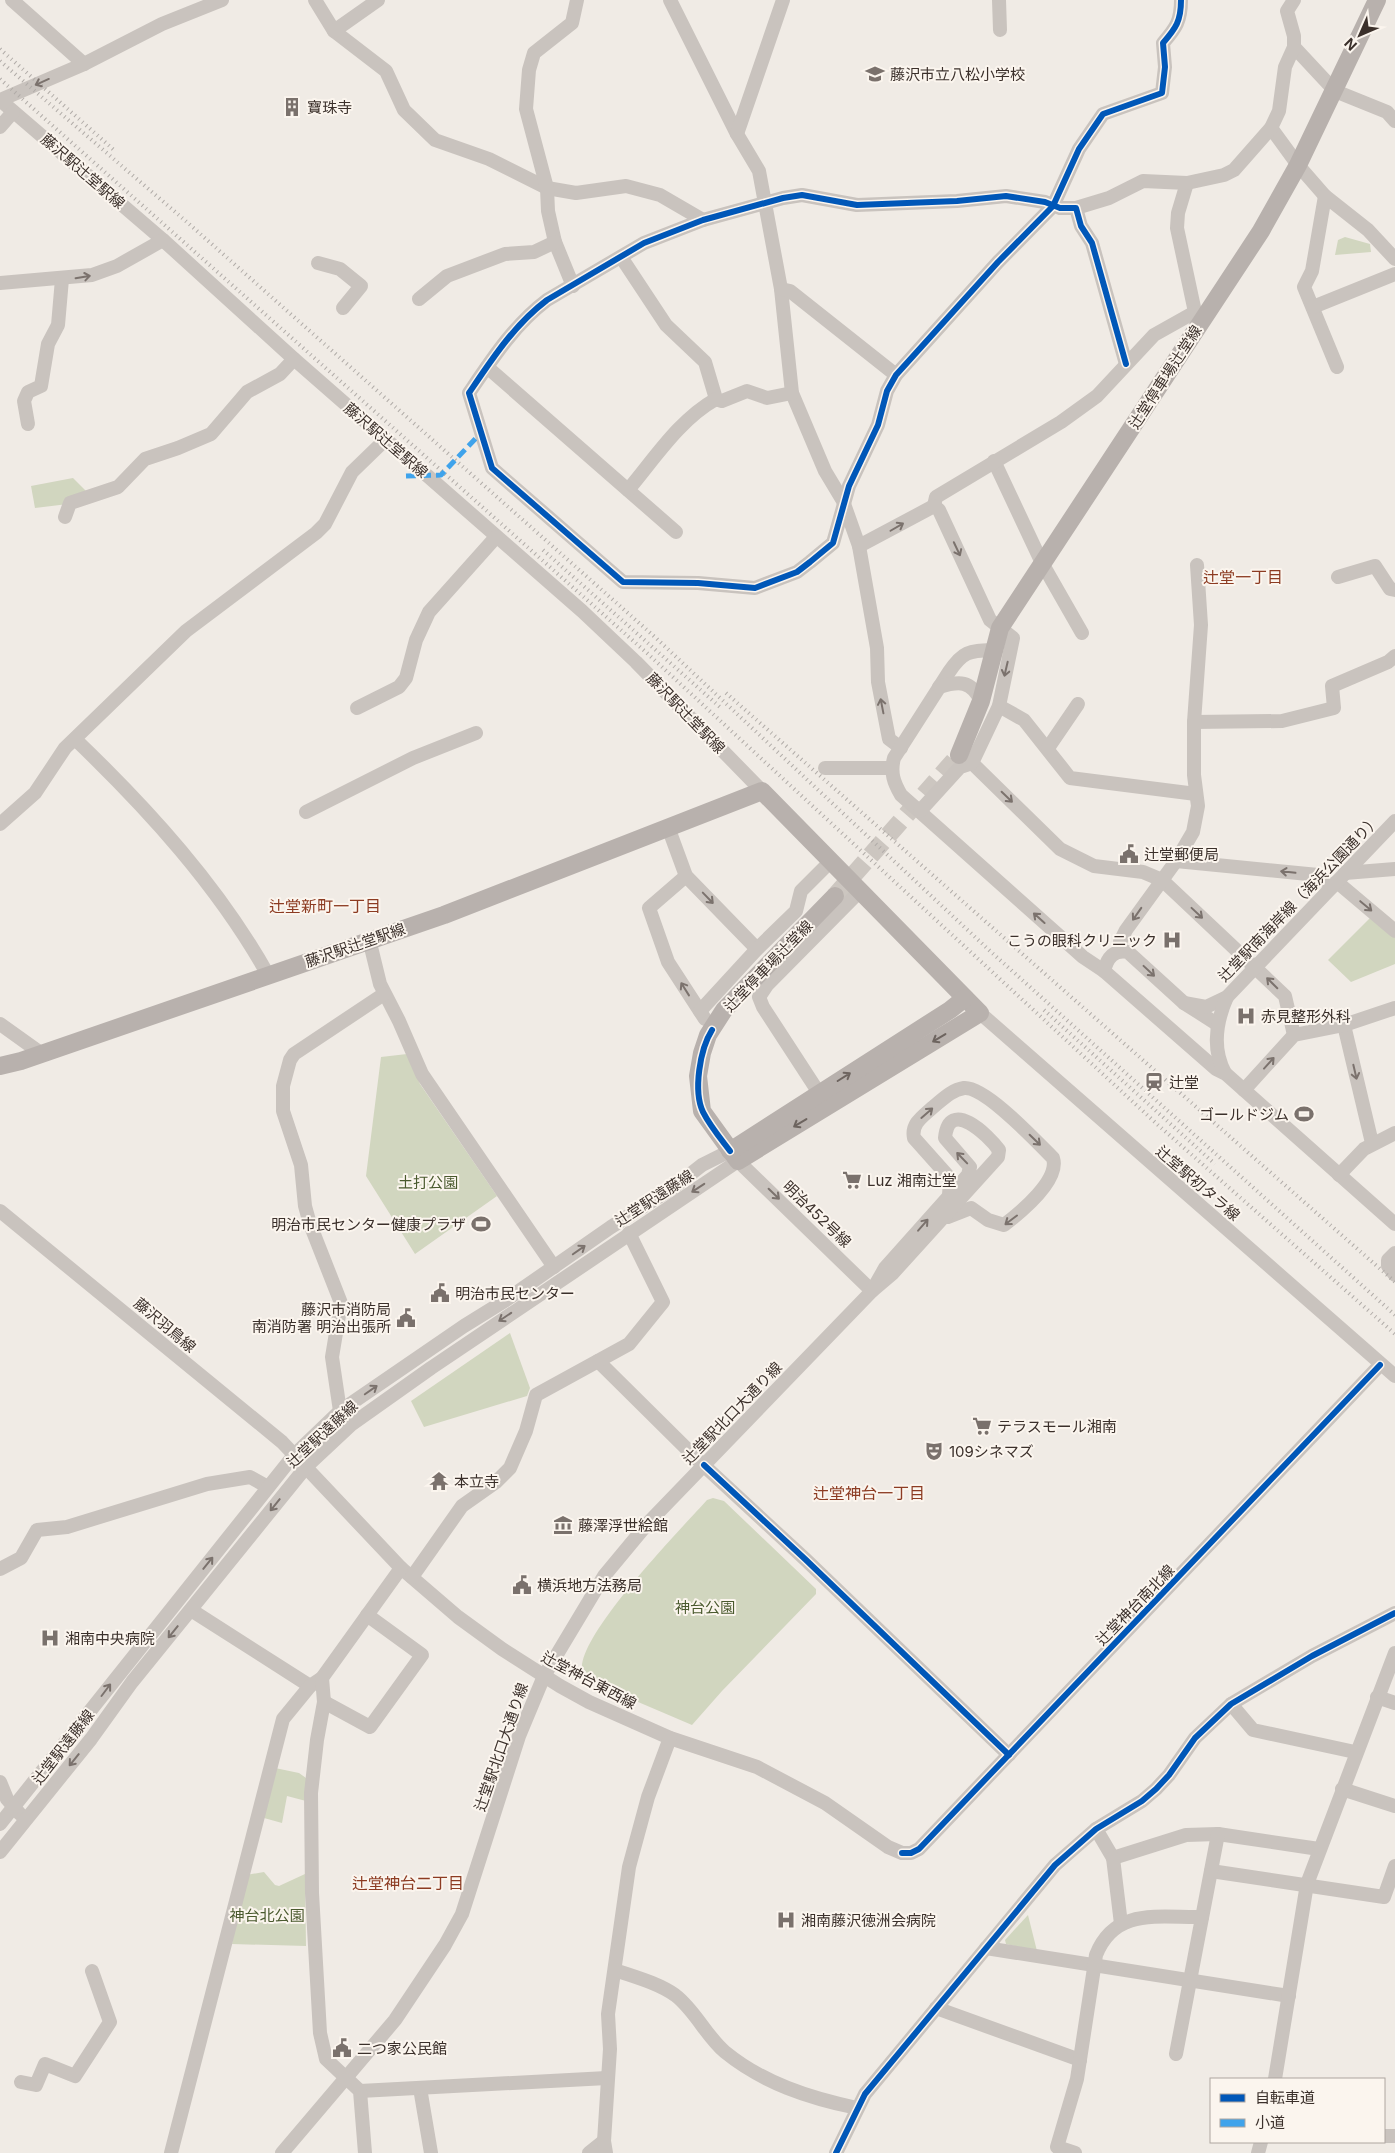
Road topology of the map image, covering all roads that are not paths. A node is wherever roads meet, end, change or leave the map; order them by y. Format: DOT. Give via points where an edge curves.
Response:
graph roads {
  1 [pos="12,0"];
  2 [pos="222,0"];
  3 [pos="315,0"];
  4 [pos="378,0"];
  5 [pos="577,0"];
  6 [pos="670,0"];
  7 [pos="783,0"];
  8 [pos="1181,0"];
  9 [pos="1294,0"];
  10 [pos="1377,0"];
  11 [pos="996,9"];
  12 [pos="1000,30"];
  13 [pos="334,31"];
  14 [pos="1294,47"];
  15 [pos="84,64"];
  16 [pos="1335,91"];
  17 [pos="0,100"];
  18 [pos="14,112"];
  19 [pos="1395,121"];
  20 [pos="0,127"];
  21 [pos="1271,128"];
  22 [pos="736,134"];
  23 [pos="1298,165"];
  24 [pos="1187,183"];
  25 [pos="547,188"];
  26 [pos="1325,196"];
  27 [pos="767,202"];
  28 [pos="1053,206"];
  29 [pos="1076,208"];
  30 [pos="703,220"];
  31 [pos="163,240"];
  32 [pos="555,242"];
  33 [pos="621,257"];
  34 [pos="1395,259"];
  35 [pos="318,262"];
  36 [pos="1395,274"];
  37 [pos="62,279"];
  38 [pos="0,283"];
  39 [pos="573,286"];
  40 [pos="781,289"];
  41 [pos="419,299"];
  42 [pos="1313,307"];
  43 [pos="343,308"];
  44 [pos="1201,314"];
  45 [pos="294,359"];
  46 [pos="1126,364"];
  47 [pos="487,367"];
  48 [pos="1337,367"];
  49 [pos="896,375"];
  50 [pos="792,393"];
  51 [pos="716,400"];
  52 [pos="28,424"];
  53 [pos="385,440"];
  54 [pos="994,461"];
  55 [pos="628,490"];
  56 [pos="843,501"];
  57 [pos="934,506"];
  58 [pos="65,517"];
  59 [pos="676,532"];
  60 [pos="496,538"];
  61 [pos="859,546"];
  62 [pos="1042,562"];
  63 [pos="1197,565"];
  64 [pos="1338,577"];
  65 [pos="1395,590"];
  66 [pos="1000,628"];
  67 [pos="1082,633"];
  68 [pos="993,650"];
  69 [pos="1395,656"];
  70 [pos="939,687"];
  71 [pos="981,701"];
  72 [pos="1078,704"];
  73 [pos="999,706"];
  74 [pos="357,708"];
  75 [pos="1194,722"];
  76 [pos="476,734"];
  77 [pos="75,739"];
  78 [pos="901,748"];
  79 [pos="1048,748"];
  80 [pos="965,759"];
  81 [pos="824,768"];
  82 [pos="892,768"];
  83 [pos="762,791"];
  84 [pos="1196,794"];
  85 [pos="920,811"];
  86 [pos="306,812"];
  87 [pos="1395,821"];
  88 [pos="0,824"];
  89 [pos="668,826"];
  90 [pos="830,861"];
  91 [pos="1176,861"];
  92 [pos="1395,869"];
  93 [pos="686,876"];
  94 [pos="1162,880"];
  95 [pos="1338,881"];
  96 [pos="860,891"];
  97 [pos="836,896"];
  98 [pos="1395,931"];
  99 [pos="369,939"];
  100 [pos="757,949"];
  101 [pos="1121,950"];
  102 [pos="1256,967"];
  103 [pos="1104,971"];
  104 [pos="268,976"];
  105 [pos="384,994"];
  106 [pos="1227,997"];
  107 [pos="965,998"];
  108 [pos="1184,1003"];
  109 [pos="1395,1008"];
  110 [pos="700,1012"];
  111 [pos="980,1013"];
  112 [pos="0,1024"];
  113 [pos="1344,1025"];
  114 [pos="1217,1029"];
  115 [pos="712,1030"];
  116 [pos="1294,1035"];
  117 [pos="1198,1053"];
  118 [pos="42,1054"];
  119 [pos="0,1066"];
  120 [pos="1226,1074"];
  121 [pos="1244,1090"];
  122 [pos="819,1093"];
  123 [pos="1395,1132"];
  124 [pos="1372,1143"];
  125 [pos="734,1156"];
  126 [pos="1339,1175"];
  127 [pos="949,1195"];
  128 [pos="0,1211"];
  129 [pos="945,1218"];
  130 [pos="1395,1224"];
  131 [pos="629,1233"];
  132 [pos="1395,1253"];
  133 [pos="554,1267"];
  134 [pos="1395,1275"];
  135 [pos="872,1291"];
  136 [pos="598,1361"];
  137 [pos="1380,1365"];
  138 [pos="1395,1376"];
  139 [pos="340,1411"];
  140 [pos="294,1454"];
  141 [pos="704,1466"];
  142 [pos="306,1467"];
  143 [pos="268,1488"];
  144 [pos="402,1568"];
  145 [pos="0,1569"];
  146 [pos="412,1577"];
  147 [pos="191,1610"];
  148 [pos="1395,1613"];
  149 [pos="367,1615"];
  150 [pos="1395,1654"];
  151 [pos="544,1676"];
  152 [pos="316,1682"];
  153 [pos="1377,1697"];
  154 [pos="324,1702"];
  155 [pos="1395,1703"];
  156 [pos="1231,1704"];
  157 [pos="670,1738"];
  158 [pos="1355,1752"];
  159 [pos="1008,1755"];
  160 [pos="0,1782"];
  161 [pos="1342,1789"];
  162 [pos="1395,1806"];
  163 [pos="13,1807"];
  164 [pos="26,1819"];
  165 [pos="0,1824"];
  166 [pos="1096,1829"];
  167 [pos="1218,1834"];
  168 [pos="1318,1849"];
  169 [pos="0,1852"];
  170 [pos="902,1854"];
  171 [pos="1113,1858"];
  172 [pos="1395,1866"];
  173 [pos="1211,1871"];
  174 [pos="1307,1884"];
  175 [pos="1202,1917"];
  176 [pos="1121,1924"];
  177 [pos="986,1948"];
  178 [pos="1096,1966"];
  179 [pos="615,1970"];
  180 [pos="92,1971"];
  181 [pos="1190,1981"];
  182 [pos="1289,1996"];
  183 [pos="936,2008"];
  184 [pos="1176,2054"];
  185 [pos="1080,2060"];
  186 [pos="345,2077"];
  187 [pos="607,2078"];
  188 [pos="1275,2078"];
  189 [pos="21,2082"];
  190 [pos="420,2088"];
  191 [pos="360,2091"];
  192 [pos="857,2108"];
  193 [pos="605,2147"];
  194 [pos="171,2153"];
  195 [pos="282,2153"];
  196 [pos="365,2153"];
  197 [pos="431,2153"];
  198 [pos="588,2153"];
  199 [pos="836,2153"];
  200 [pos="1075,2153"];
  1 -- 15 [label="street"];
  2 -- 15 [label="street" via="162,24"];
  3 -- 13 [label="street"];
  4 -- 13 [label="street"];
  5 -- 25 [label="street" via="572,23 534,53 529,70 526,109"];
  6 -- 22 [label="street"];
  7 -- 22 [label="street"];
  8 -- 28 [label="street" via="1181,17 1163,44 1162,93 1103,114 1079,149"];
  9 -- 14 [label="street" via="1287,12"];
  10 -- 16 [label="main road, 辻堂停車場辻堂線"];
  11 -- 12 [label="street"];
  13 -- 25 [label="street" via="386,71 404,110 435,140 489,158"];
  14 -- 16 [label="street"];
  14 -- 21 [label="street" via="1285,67 1279,111"];
  15 -- 17 [label="street, one-way"];
  16 -- 19 [label="street" via="1387,112"];
  16 -- 23 [label="main road, 辻堂停車場辻堂線"];
  17 -- 18 [label="street, 藤沢駅辻堂駅線"];
  18 -- 20 [label="street"];
  18 -- 31 [label="street, 藤沢駅辻堂駅線"];
  21 -- 23 [label="street"];
  21 -- 24 [label="street" via="1234,170"];
  22 -- 27 [label="street" via="759,171"];
  23 -- 26 [label="street"];
  23 -- 44 [label="main road, 辻堂停車場辻堂線" via="1261,231"];
  24 -- 29 [label="street" via="1143,181 1109,198"];
  24 -- 44 [label="street" via="1177,228"];
  25 -- 30 [label="street" via="576,193 626,186 660,195"];
  25 -- 32 [label="street"];
  26 -- 34 [label="street" via="1368,230"];
  26 -- 42 [label="street" via="1312,272 1304,287"];
  27 -- 28 [label="street" via="802,195 857,205 1006,196"];
  27 -- 30 [label="street"];
  27 -- 40 [label="street"];
  28 -- 29 [label="street"];
  28 -- 49 [label="street"];
  29 -- 46 [label="street" via="1081,226 1092,243"];
  30 -- 33 [label="street" via="644,243"];
  37 -- 31 [label="street, one-way" via="106,271"];
  31 -- 45 [label="street, 藤沢駅辻堂駅線"];
  32 -- 39 [label="street"];
  32 -- 41 [label="street" via="534,252 505,254 447,276"];
  33 -- 39 [label="street"];
  33 -- 51 [label="street" via="666,326 705,362"];
  35 -- 43 [label="street" via="340,269 361,286"];
  36 -- 42 [label="street"];
  37 -- 38 [label="street"];
  37 -- 52 [label="street" via="58,325 48,344 41,386 28,392 24,401"];
  39 -- 47 [label="street" via="533,311 510,335"];
  40 -- 49 [label="street" via="790,291"];
  40 -- 50 [label="street"];
  42 -- 48 [label="street"];
  44 -- 46 [label="street" via="1154,335"];
  44 -- 62 [label="main road, 辻堂停車場辻堂線"];
  45 -- 53 [label="street, 藤沢駅辻堂駅線"];
  45 -- 58 [label="street" via="280,374 247,392 211,434 145,459 118,487 70,503"];
  46 -- 54 [label="street" via="1097,396 1061,422"];
  47 -- 55 [label="street"];
  47 -- 56 [label="street" via="469,393 492,468 623,582 755,588 772,584 797,572 833,543"];
  49 -- 56 [label="street" via="886,391 878,424"];
  50 -- 51 [label="street" via="767,398 747,391 722,402"];
  50 -- 56 [label="street" via="825,471"];
  51 -- 55 [label="street" via="686,420"];
  53 -- 60 [label="street, 藤沢駅辻堂駅線"];
  53 -- 77 [label="street" via="352,472 325,524 316,533 186,631"];
  54 -- 57 [label="street" via="936,497"];
  54 -- 62 [label="street"];
  55 -- 59 [label="street"];
  56 -- 61 [label="street"];
  61 -- 57 [label="street, one-way"];
  57 -- 66 [label="street, one-way" via="939,510 990,620"];
  60 -- 74 [label="street" via="425,618 406,678 399,686"];
  60 -- 83 [label="street, 藤沢駅辻堂駅線" via="636,662"];
  78 -- 61 [label="street, one-way" via="889,739"];
  62 -- 66 [label="main road, 辻堂停車場辻堂線"];
  62 -- 67 [label="street"];
  63 -- 75 [label="street" via="1201,625"];
  64 -- 65 [label="street" via="1374,566 1390,589"];
  66 -- 68 [label="main road, 辻堂停車場辻堂線"];
  66 -- 73 [label="street, one-way" via="1013,638"];
  68 -- 70 [label="street" via="969,651 957,659"];
  68 -- 71 [label="main road, 辻堂停車場辻堂線"];
  69 -- 75 [label="street" via="1332,686 1334,708 1282,721"];
  70 -- 71 [label="street" via="958,682 968,684"];
  70 -- 78 [label="street"];
  71 -- 80 [label="main road, 辻堂停車場辻堂線"];
  72 -- 79 [label="street"];
  73 -- 79 [label="street" via="1024,720"];
  73 -- 80 [label="street"];
  75 -- 84 [label="street"];
  76 -- 86 [label="street" via="413,758"];
  77 -- 88 [label="street" via="65,748 35,793"];
  77 -- 104 [label="street" via="182,852 229,913"];
  78 -- 82 [label="street"];
  79 -- 84 [label="street" via="1070,778"];
  80 -- 85 [label="street"];
  80 -- 94 [label="street, one-way" via="1060,849 1094,866 1142,872"];
  81 -- 82 [label="street"];
  82 -- 85 [label="street" via="894,782 901,795"];
  83 -- 89 [label="main road, 藤沢駅辻堂駅線"];
  83 -- 90 [label="main road, 藤沢駅辻堂駅線"];
  84 -- 91 [label="street" via="1198,806 1193,832"];
  103 -- 85 [label="street, one-way" via="1083,957"];
  87 -- 95 [label="street, 辻堂駅南海岸線（海浜公園通り）"];
  89 -- 93 [label="street"];
  89 -- 99 [label="main road, 藤沢駅辻堂駅線" via="463,908"];
  90 -- 96 [label="main road, 藤沢駅辻堂駅線"];
  90 -- 100 [label="street" via="801,891 796,912"];
  91 -- 94 [label="street"];
  95 -- 91 [label="street, one-way" via="1318,875"];
  92 -- 95 [label="street"];
  93 -- 100 [label="street, one-way"];
  110 -- 93 [label="street, one-way" via="668,962 649,908"];
  94 -- 101 [label="street, one-way" via="1126,930 1120,942"];
  94 -- 102 [label="street, one-way"];
  95 -- 98 [label="street, one-way"];
  95 -- 102 [label="street, 辻堂駅南海岸線（海浜公園通り）"];
  96 -- 107 [label="main road, 藤沢駅辻堂駅線"];
  96 -- 122 [label="street" via="759,997"];
  97 -- 115 [label="main road, 辻堂停車場辻堂線" via="724,1010"];
  99 -- 104 [label="main road, 藤沢駅辻堂駅線"];
  99 -- 105 [label="street"];
  100 -- 110 [label="street"];
  101 -- 103 [label="street" via="1106,961"];
  101 -- 108 [label="street, one-way" via="1128,952"];
  102 -- 106 [label="street, 辻堂駅南海岸線（海浜公園通り）"];
  116 -- 102 [label="street, one-way" via="1284,996"];
  103 -- 117 [label="street"];
  104 -- 118 [label="main road, 藤沢駅辻堂駅線"];
  105 -- 133 [label="street" via="422,1074"];
  105 -- 139 [label="street" via="300,1048 290,1060 283,1086 283,1111 301,1165 308,1215 341,1303 332,1357"];
  106 -- 108 [label="street" via="1206,1007"];
  106 -- 114 [label="street"];
  107 -- 111 [label="main road, 藤沢駅辻堂駅線"];
  122 -- 107 [label="main road, one-way"];
  108 -- 114 [label="street"];
  109 -- 113 [label="street"];
  110 -- 115 [label="street"];
  111 -- 125 [label="main road, one-way"];
  111 -- 137 [label="street, 辻堂駅初タラ線"];
  112 -- 118 [label="street"];
  113 -- 116 [label="street"];
  113 -- 124 [label="street, one-way"];
  114 -- 117 [label="street"];
  114 -- 120 [label="street" via="1219,1061"];
  115 -- 125 [label="main road, 辻堂停車場辻堂線" via="702,1053 698,1076 702,1111"];
  121 -- 116 [label="street, one-way"];
  117 -- 120 [label="street"];
  118 -- 119 [label="main road, 藤沢駅辻堂駅線"];
  120 -- 121 [label="street"];
  121 -- 126 [label="street"];
  122 -- 125 [label="main road"];
  123 -- 124 [label="street"];
  124 -- 126 [label="street"];
  125 -- 131 [label="street, 辻堂駅遠藤線, one-way"];
  133 -- 125 [label="street, 辻堂駅遠藤線, one-way" via="702,1165"];
  125 -- 135 [label="street, 明治452号線, one-way"];
  126 -- 130 [label="street"];
  127 -- 129 [label="street, one-way" via="968,1175 970,1167 944,1138 946,1130 958,1119 966,1119 992,1141 999,1150 998,1157"];
  127 -- 129 [label="street, one-way" via="947,1175 914,1138 913,1132 916,1123 957,1090 967,1088 995,1102 1053,1158 1055,1164 1045,1186 1004,1225 988,1220 971,1208"];
  135 -- 127 [label="street, one-way" via="885,1268"];
  128 -- 140 [label="street, 藤沢羽鳥線"];
  129 -- 135 [label="street"];
  131 -- 136 [label="street" via="663,1302 629,1344"];
  131 -- 142 [label="street, 辻堂駅遠藤線, one-way" via="352,1424"];
  132 -- 134 [label="street" via="1388,1260 1388,1266"];
  139 -- 133 [label="street, 辻堂駅遠藤線, one-way"];
  135 -- 141 [label="street, 辻堂駅北口大通り線"];
  136 -- 141 [label="street"];
  136 -- 146 [label="street" via="536,1395 526,1431 510,1468 462,1506"];
  137 -- 138 [label="street, 辻堂駅初タラ線"];
  137 -- 159 [label="street, 辻堂神台南北線"];
  139 -- 140 [label="street, 辻堂駅遠藤線"];
  140 -- 142 [label="street, 藤沢羽鳥線"];
  140 -- 143 [label="street, 辻堂駅遠藤線"];
  141 -- 151 [label="street, 辻堂駅北口大通り線" via="648,1523 604,1576"];
  141 -- 159 [label="street"];
  142 -- 144 [label="street, 辻堂神台東西線"];
  142 -- 147 [label="street, 辻堂駅遠藤線, one-way"];
  143 -- 145 [label="street" via="250,1477 207,1484 67,1527 37,1530 21,1558"];
  163 -- 143 [label="street, 辻堂駅遠藤線, one-way"];
  144 -- 146 [label="street, 辻堂神台東西線"];
  144 -- 149 [label="street"];
  146 -- 151 [label="street, 辻堂神台東西線" via="502,1650"];
  147 -- 152 [label="street"];
  147 -- 164 [label="street, 辻堂駅遠藤線, one-way"];
  148 -- 156 [label="street" via="1312,1656"];
  149 -- 152 [label="street"];
  149 -- 154 [label="street" via="422,1655 370,1727"];
  150 -- 153 [label="street"];
  151 -- 157 [label="street, 辻堂神台東西線" via="589,1702"];
  151 -- 186 [label="street, 辻堂駅北口大通り線" via="519,1736 462,1914 446,1945 395,2020"];
  152 -- 154 [label="street"];
  152 -- 194 [label="street" via="283,1719"];
  153 -- 155 [label="street"];
  153 -- 158 [label="street"];
  154 -- 186 [label="street" via="311,1793 315,1949 320,2033 326,2059"];
  156 -- 158 [label="street" via="1253,1730"];
  156 -- 166 [label="street" via="1195,1738 1156,1789"];
  157 -- 170 [label="street, 辻堂神台東西線" via="757,1768 825,1803 888,1848"];
  157 -- 179 [label="street" via="635,1842"];
  158 -- 161 [label="street"];
  159 -- 170 [label="street, 辻堂神台南北線" via="919,1849"];
  160 -- 163 [label="street"];
  161 -- 162 [label="street"];
  161 -- 168 [label="street"];
  163 -- 164 [label="street"];
  163 -- 165 [label="street, 辻堂駅遠藤線"];
  164 -- 169 [label="street, 辻堂駅遠藤線"];
  166 -- 171 [label="street"];
  166 -- 177 [label="street" via="1056,1865"];
  167 -- 168 [label="street"];
  167 -- 171 [label="street" via="1186,1835"];
  167 -- 173 [label="street"];
  168 -- 174 [label="street"];
  171 -- 176 [label="street"];
  172 -- 174 [label="street" via="1384,1897"];
  173 -- 174 [label="street"];
  173 -- 175 [label="street"];
  174 -- 182 [label="street"];
  175 -- 176 [label="street" via="1130,1919"];
  175 -- 181 [label="street"];
  176 -- 178 [label="street" via="1100,1944"];
  177 -- 178 [label="street"];
  177 -- 183 [label="street"];
  178 -- 181 [label="street"];
  178 -- 185 [label="street"];
  179 -- 187 [label="street" via="608,2014 610,2049"];
  179 -- 192 [label="street" via="675,1996 724,2051 761,2076 813,2098"];
  180 -- 189 [label="street" via="110,2022 74,2076 45,2064 36,2086"];
  181 -- 182 [label="street"];
  181 -- 184 [label="street"];
  182 -- 188 [label="street"];
  183 -- 185 [label="street"];
  183 -- 192 [label="street"];
  185 -- 200 [label="street" via="1058,2147"];
  186 -- 191 [label="street"];
  186 -- 195 [label="street, 辻堂駅北口大通り線"];
  187 -- 190 [label="street"];
  187 -- 193 [label="street"];
  190 -- 191 [label="street"];
  190 -- 197 [label="street"];
  191 -- 196 [label="street"];
  192 -- 199 [label="street"];
  193 -- 198 [label="street"];
}
